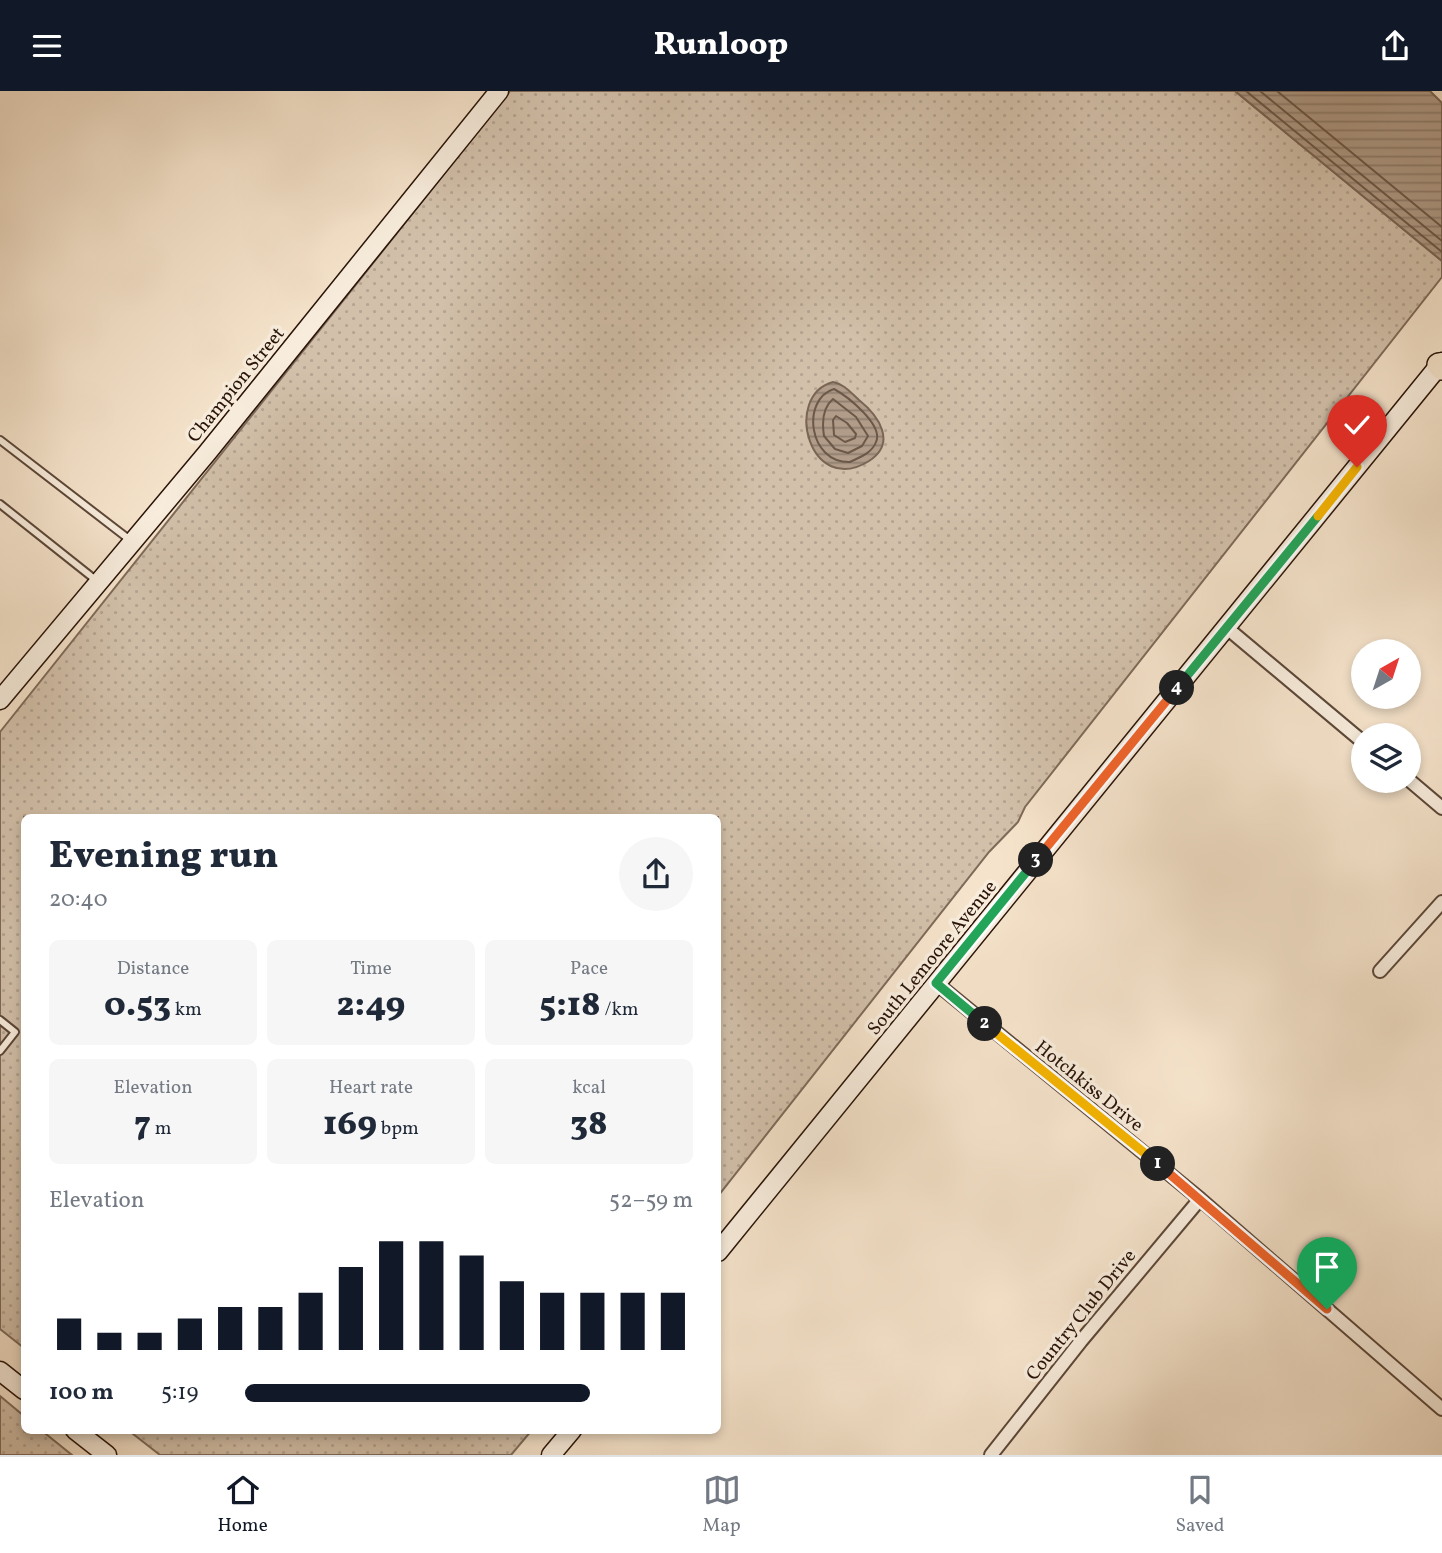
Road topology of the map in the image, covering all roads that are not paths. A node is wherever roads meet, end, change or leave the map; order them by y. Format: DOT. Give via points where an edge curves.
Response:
graph roads {
  1 [pos="499,91"];
  2 [pos="1441,365"];
  3 [pos="0,440"];
  4 [pos="0,504"];
  5 [pos="132,541"];
  6 [pos="98,582"];
  7 [pos="1227,628"];
  8 [pos="0,700"];
  9 [pos="1351,732"];
  10 [pos="1421,790"];
  11 [pos="1442,807"];
  12 [pos="1442,902"];
  13 [pos="1380,971"];
  14 [pos="936,983"];
  15 [pos="0,1020"];
  16 [pos="0,1051"];
  17 [pos="1200,1199"];
  18 [pos="721,1248"];
  19 [pos="0,1371"];
  20 [pos="21,1388"];
  21 [pos="1442,1409"];
  22 [pos="80,1434"];
  23 [pos="569,1434"];
  24 [pos="107,1455"];
  25 [pos="551,1455"];
  26 [pos="991,1455"];
  1 -- 5 [label="street, Champion Street"];
  2 -- 7 [label="street, South Lemoore Avenue"];
  3 -- 5 [label="lane"];
  4 -- 6 [label="lane"];
  5 -- 6 [label="street, Champion Street"];
  6 -- 8 [label="street, Champion Street"];
  7 -- 9 [label="street"];
  7 -- 14 [label="street, South Lemoore Avenue"];
  10 -- 11 [label="street"];
  12 -- 13 [label="street"];
  14 -- 17 [label="street, Hotchkiss Drive"];
  14 -- 18 [label="street, South Lemoore Avenue"];
  15 -- 16 [label="lane" via="15,1032"];
  17 -- 21 [label="street, Hotchkiss Drive"];
  17 -- 26 [label="street, Country Club Drive"];
  19 -- 20 [label="street"];
  22 -- 24 [label="street"];
  23 -- 25 [label="street"];
}
